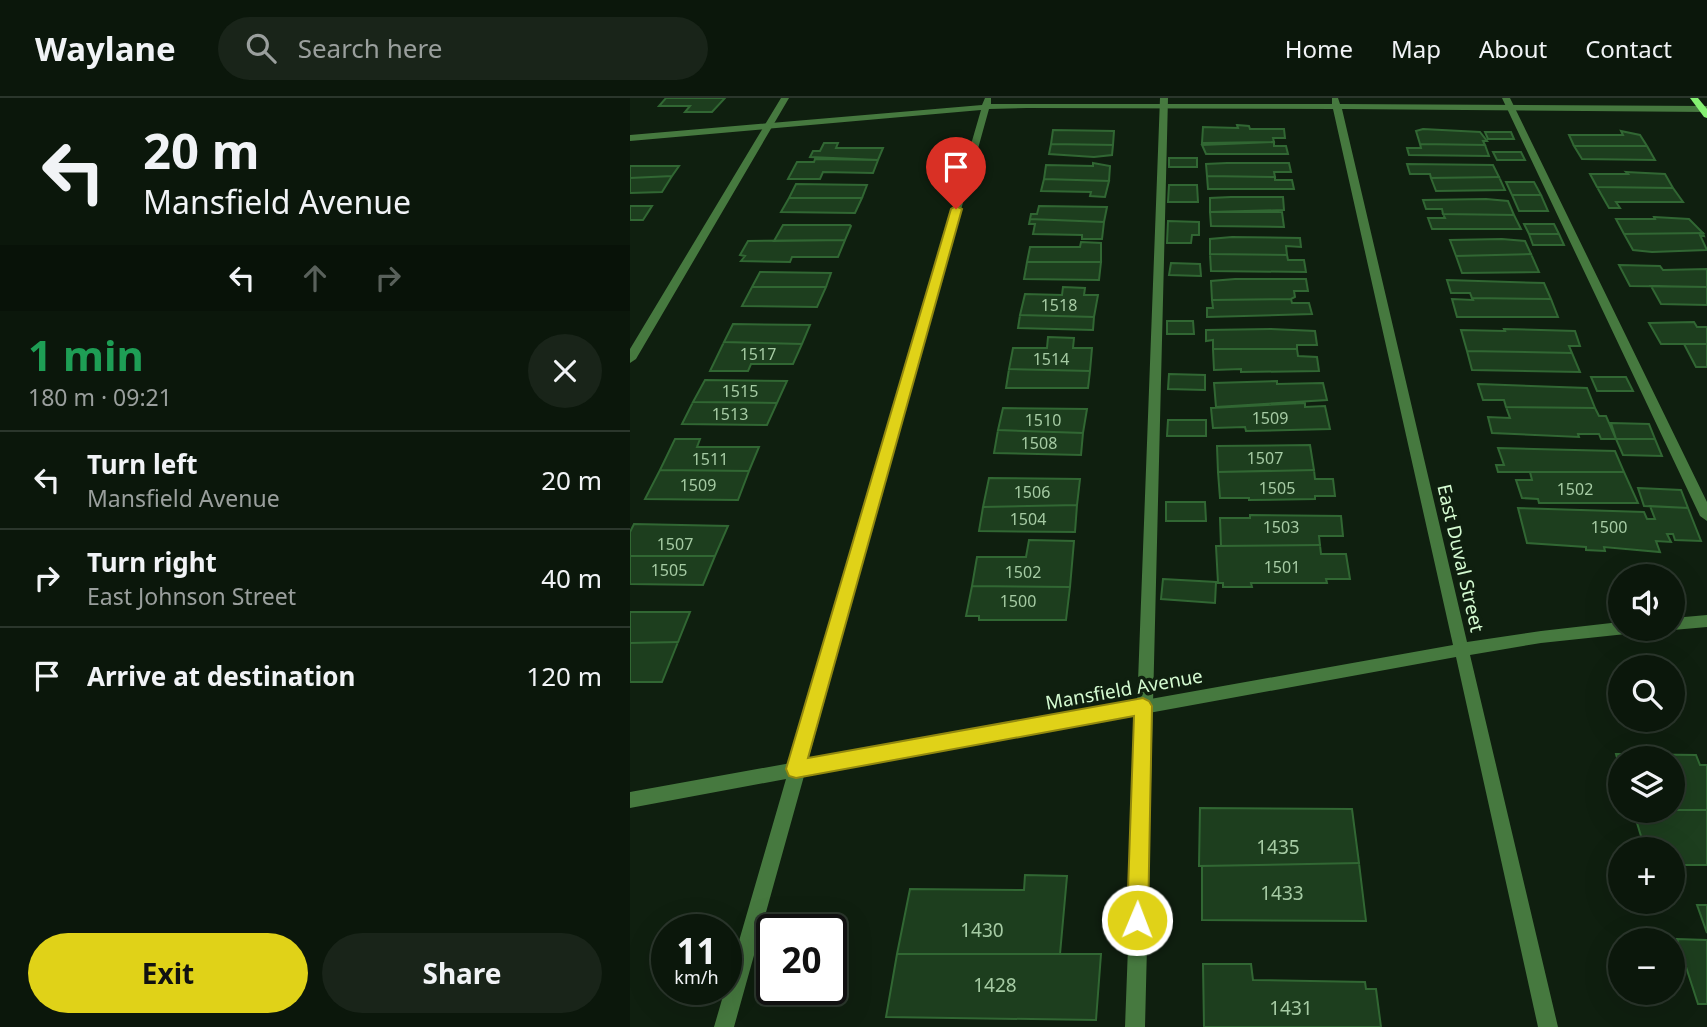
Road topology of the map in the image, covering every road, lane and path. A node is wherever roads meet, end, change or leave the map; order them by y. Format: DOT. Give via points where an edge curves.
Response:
graph roads {
  1 [pos="785,98"];
  2 [pos="1694,98"];
  3 [pos="987,102"];
  4 [pos="1164,102"];
  5 [pos="1335,102"];
  6 [pos="1509,103"];
  7 [pos="1705,111"];
  8 [pos="770,125"];
  9 [pos="630,138"];
  10 [pos="630,359"];
  11 [pos="1707,516"];
  12 [pos="1707,621"];
  13 [pos="1685,623"];
  14 [pos="1608,630"];
  15 [pos="1460,649"];
  16 [pos="1143,706"];
  17 [pos="796,769"];
  18 [pos="630,800"];
  19 [pos="724,1027"];
  20 [pos="1135,1027"];
  21 [pos="1548,1027"];
  1 -- 8 [label="street"];
  2 -- 7 [label="main road"];
  3 -- 4 [label="street"];
  3 -- 8 [label="street"];
  3 -- 17 [label="street"];
  4 -- 5 [label="street"];
  4 -- 16 [label="street"];
  5 -- 6 [label="street"];
  5 -- 15 [label="street, East Duval Street"];
  6 -- 7 [label="street"];
  6 -- 11 [label="street"];
  8 -- 9 [label="street"];
  8 -- 10 [label="street"];
  12 -- 13 [label="street"];
  14 -- 15 [label="street, Mansfield Avenue"];
  15 -- 16 [label="street, Mansfield Avenue"];
  15 -- 21 [label="street, East Duval Street"];
  16 -- 17 [label="street, Mansfield Avenue"];
  16 -- 20 [label="street"];
  17 -- 18 [label="street, Mansfield Avenue"];
  17 -- 19 [label="street"];
}
